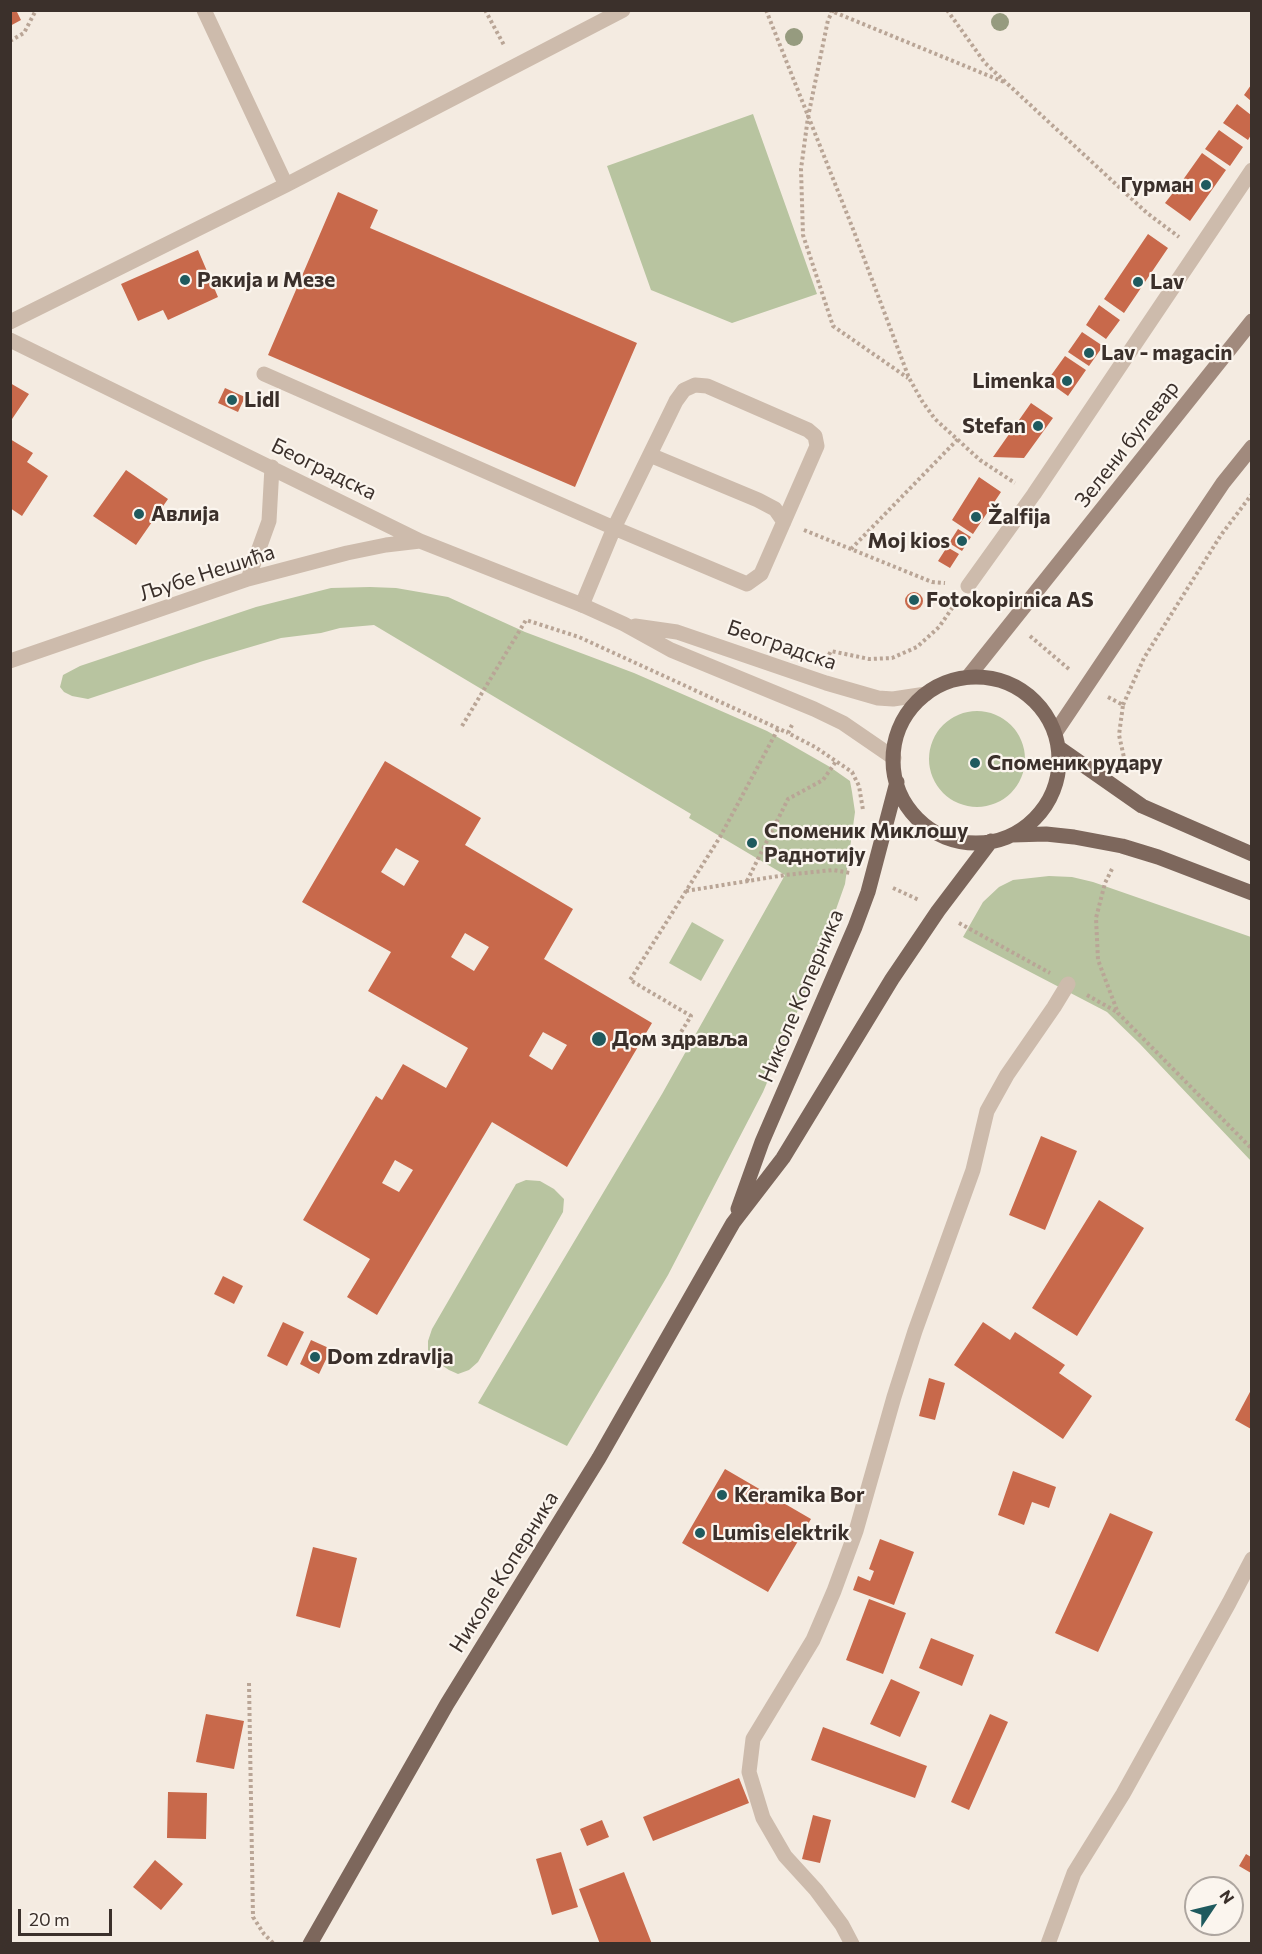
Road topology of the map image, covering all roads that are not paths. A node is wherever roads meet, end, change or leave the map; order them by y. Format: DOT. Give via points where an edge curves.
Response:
graph roads {
  1 [pos="204,10"];
  2 [pos="623,10"];
  3 [pos="1251,170"];
  4 [pos="286,185"];
  5 [pos="1251,321"];
  6 [pos="10,322"];
  7 [pos="10,340"];
  8 [pos="264,374"];
  9 [pos="1251,447"];
  10 [pos="650,455"];
  11 [pos="272,467"];
  12 [pos="784,522"];
  13 [pos="614,528"];
  14 [pos="420,541"];
  15 [pos="248,579"];
  16 [pos="968,586"];
  17 [pos="582,604"];
  18 [pos="624,624"];
  19 [pos="10,661"];
  20 [pos="968,677"];
  21 [pos="926,694"];
  22 [pos="1057,741"];
  23 [pos="894,758"];
  24 [pos="897,782"];
  25 [pos="1012,835"];
  26 [pos="991,841"];
  27 [pos="1251,854"];
  28 [pos="1251,893"];
  29 [pos="1068,984"];
  30 [pos="733,1223"];
  31 [pos="1251,1559"];
  32 [pos="310,1944"];
  33 [pos="852,1944"];
  34 [pos="1048,1944"];
  1 -- 4 [label="street"];
  2 -- 4 [label="street"];
  3 -- 16 [label="street"];
  4 -- 6 [label="street"];
  5 -- 20 [label="street, Зелени булевар"];
  7 -- 11 [label="street, Београдска"];
  8 -- 13 [label="street"];
  9 -- 22 [label="street" via="1211,501"];
  10 -- 12 [label="street" via="758,500 775,509"];
  10 -- 12 [label="street" via="676,401 694,385 707,386 808,430 815,436 817,446"];
  10 -- 13 [label="street"];
  11 -- 14 [label="street, Београдска"];
  11 -- 15 [label="street" via="269,521"];
  12 -- 13 [label="street" via="761,574 747,584"];
  13 -- 17 [label="street"];
  14 -- 15 [label="street, Љубе Нешића" via="347,553"];
  14 -- 17 [label="street, Београдска"];
  15 -- 19 [label="street, Љубе Нешића"];
  17 -- 18 [label="street, Београдска"];
  18 -- 21 [label="street, Београдска" via="677,632 878,698"];
  18 -- 23 [label="street, Београдска" via="671,650 843,723"];
  20 -- 21 [label="main road" via="946,682"];
  20 -- 22 [label="main road" via="996,679 1021,690 1042,709"];
  21 -- 23 [label="main road" via="902,722"];
  22 -- 25 [label="main road" via="1059,771 1052,794 1040,814"];
  22 -- 27 [label="main road" via="1142,806"];
  23 -- 24 [label="main road"];
  24 -- 26 [label="main road" via="916,817 932,830 964,842"];
  24 -- 30 [label="main road, Николе Коперника" via="855,927 762,1142"];
  25 -- 26 [label="main road"];
  25 -- 28 [label="main road" via="1056,835 1122,846"];
  26 -- 30 [label="main road, Николе Коперника" via="892,980 783,1158"];
  29 -- 33 [label="street" via="987,1111 973,1170 915,1331 856,1531 834,1591 813,1640 753,1739 749,1772 763,1818 785,1856 842,1924"];
  30 -- 32 [label="main road, Николе Коперника" via="599,1458 447,1704"];
  31 -- 34 [label="street" via="1123,1794 1074,1873"];
}
